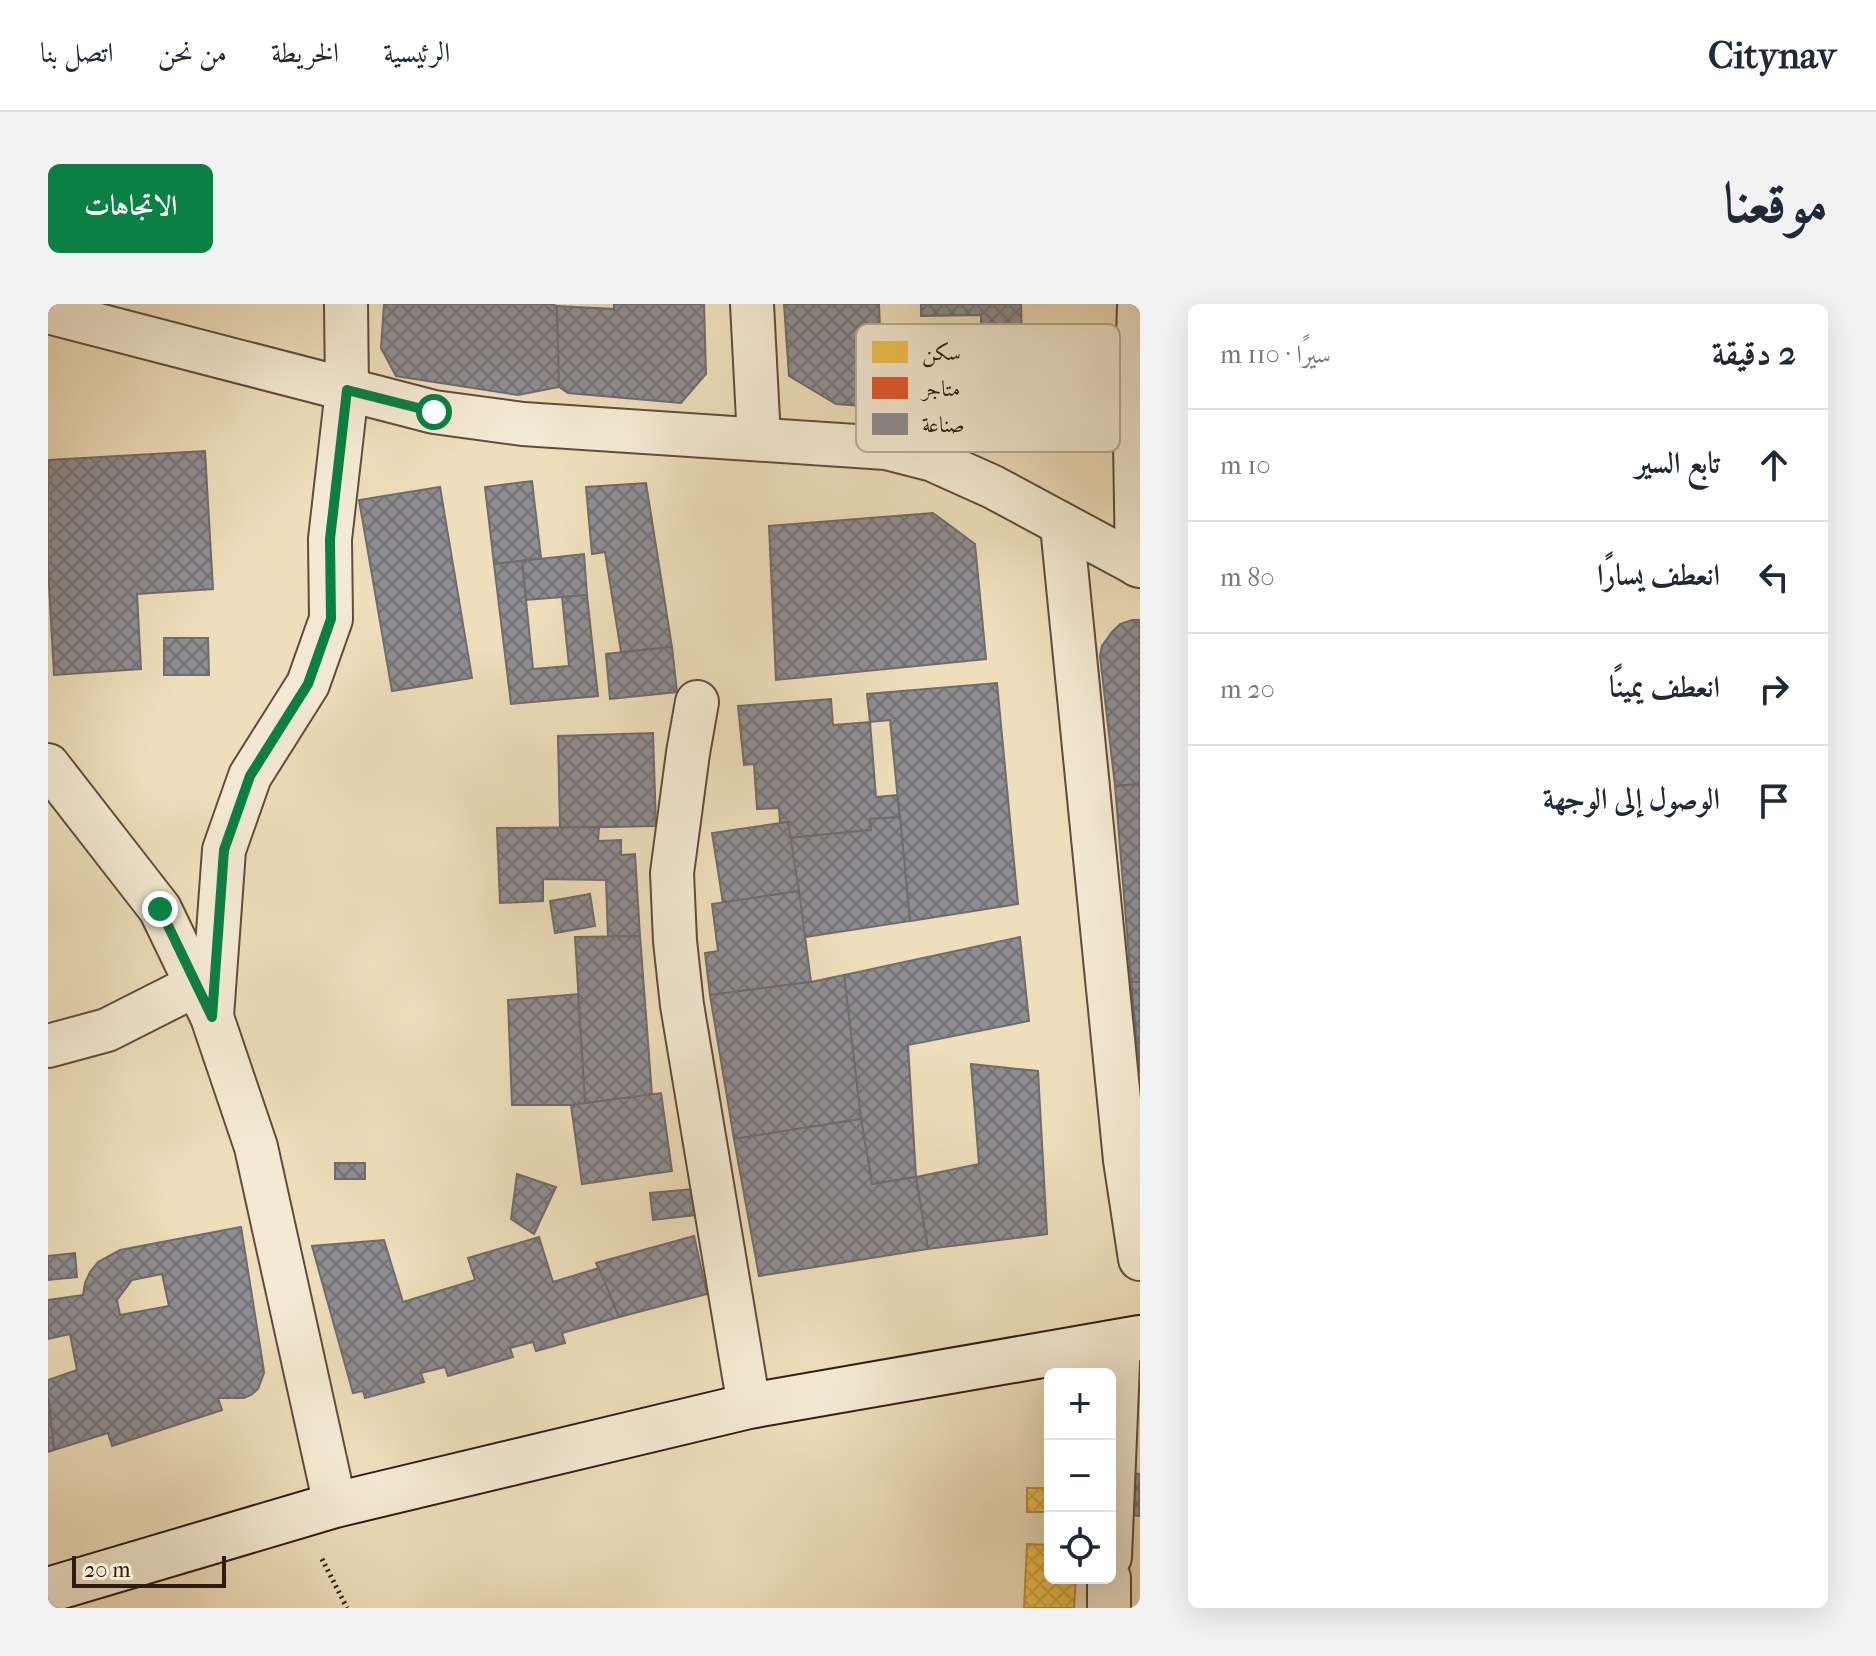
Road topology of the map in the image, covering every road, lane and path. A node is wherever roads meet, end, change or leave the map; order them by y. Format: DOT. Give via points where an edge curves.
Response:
graph roads {
  1 [pos="346,304"];
  2 [pos="752,304"];
  3 [pos="1139,304"];
  4 [pos="48,312"];
  5 [pos="347,390"];
  6 [pos="759,439"];
  7 [pos="856,446"];
  8 [pos="902,452"];
  9 [pos="1062,526"];
  10 [pos="1139,565"];
  11 [pos="697,702"];
  12 [pos="48,765"];
  13 [pos="204,1001"];
  14 [pos="48,1046"];
  15 [pos="1140,1259"];
  16 [pos="1129,1339"];
  17 [pos="749,1406"];
  18 [pos="335,1505"];
  19 [pos="1114,1512"];
  20 [pos="1109,1584"];
  21 [pos="48,1590"];
  22 [pos="1109,1608"];
  1 -- 5 [label="street"];
  2 -- 6 [label="street"];
  3 -- 10 [label="street"];
  4 -- 5 [label="street"];
  5 -- 6 [label="street" via="434,412 523,424"];
  5 -- 13 [label="street" via="330,539 331,619 308,684 250,776 224,850"];
  6 -- 7 [label="street"];
  8 -- 9 [label="street" via="993,487"];
  9 -- 10 [label="street"];
  9 -- 15 [label="street" via="1125,1160"];
  11 -- 17 [label="street" via="672,873 675,941"];
  12 -- 13 [label="street" via="160,909"];
  13 -- 14 [label="street"];
  13 -- 18 [label="street" via="256,1147"];
  16 -- 17 [label="main road"];
  16 -- 19 [label="street"];
  17 -- 18 [label="main road"];
  18 -- 21 [label="main road"];
  20 -- 22 [label="street"];
}
